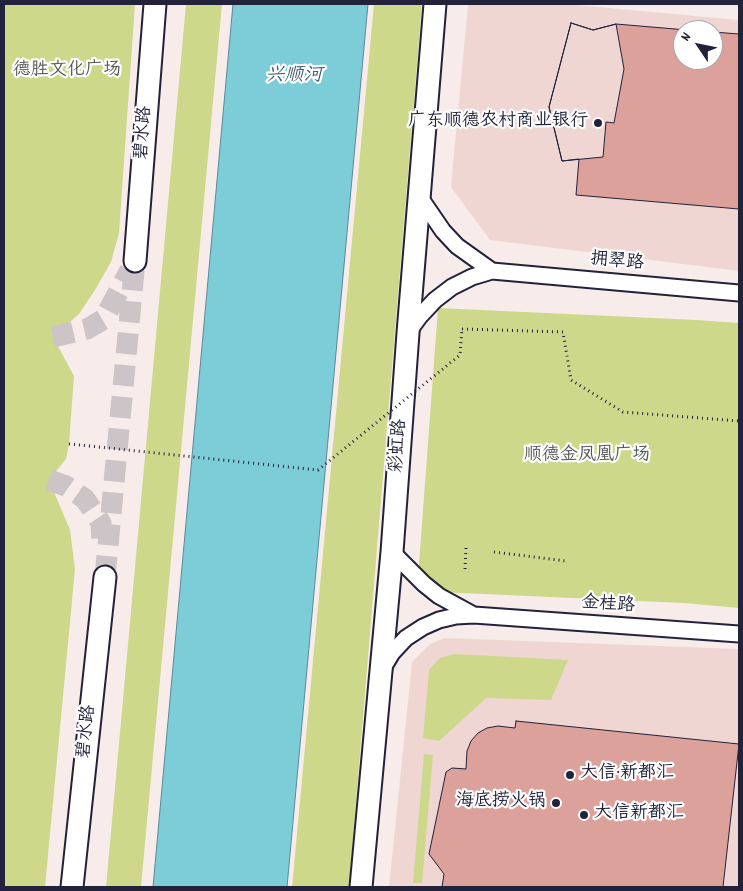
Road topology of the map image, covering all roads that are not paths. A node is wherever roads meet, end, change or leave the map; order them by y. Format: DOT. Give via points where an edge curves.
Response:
graph roads {
  1 [pos="155,4"];
  2 [pos="435,4"];
  3 [pos="419,196"];
  4 [pos="135,261"];
  5 [pos="492,271"];
  6 [pos="739,293"];
  7 [pos="408,333"];
  8 [pos="392,552"];
  9 [pos="105,577"];
  10 [pos="474,615"];
  11 [pos="739,634"];
  12 [pos="381,671"];
  13 [pos="72,887"];
  14 [pos="361,887"];
  1 -- 4 [label="main road, 碧水路"];
  2 -- 3 [label="main road, 彩虹路"];
  3 -- 5 [label="street" via="442,231"];
  3 -- 7 [label="main road, 彩虹路"];
  5 -- 6 [label="street, 拥翠路"];
  5 -- 7 [label="street, 拥翠路" via="472,277 435,300"];
  7 -- 8 [label="main road, 彩虹路"];
  8 -- 10 [label="street, 金桂路" via="439,596"];
  8 -- 12 [label="main road, 彩虹路"];
  9 -- 13 [label="main road, 碧水路"];
  10 -- 11 [label="street, 金桂路"];
  10 -- 12 [label="street, 金桂路" via="456,616 422,626 392,653"];
  12 -- 14 [label="main road, 彩虹路"];
}
